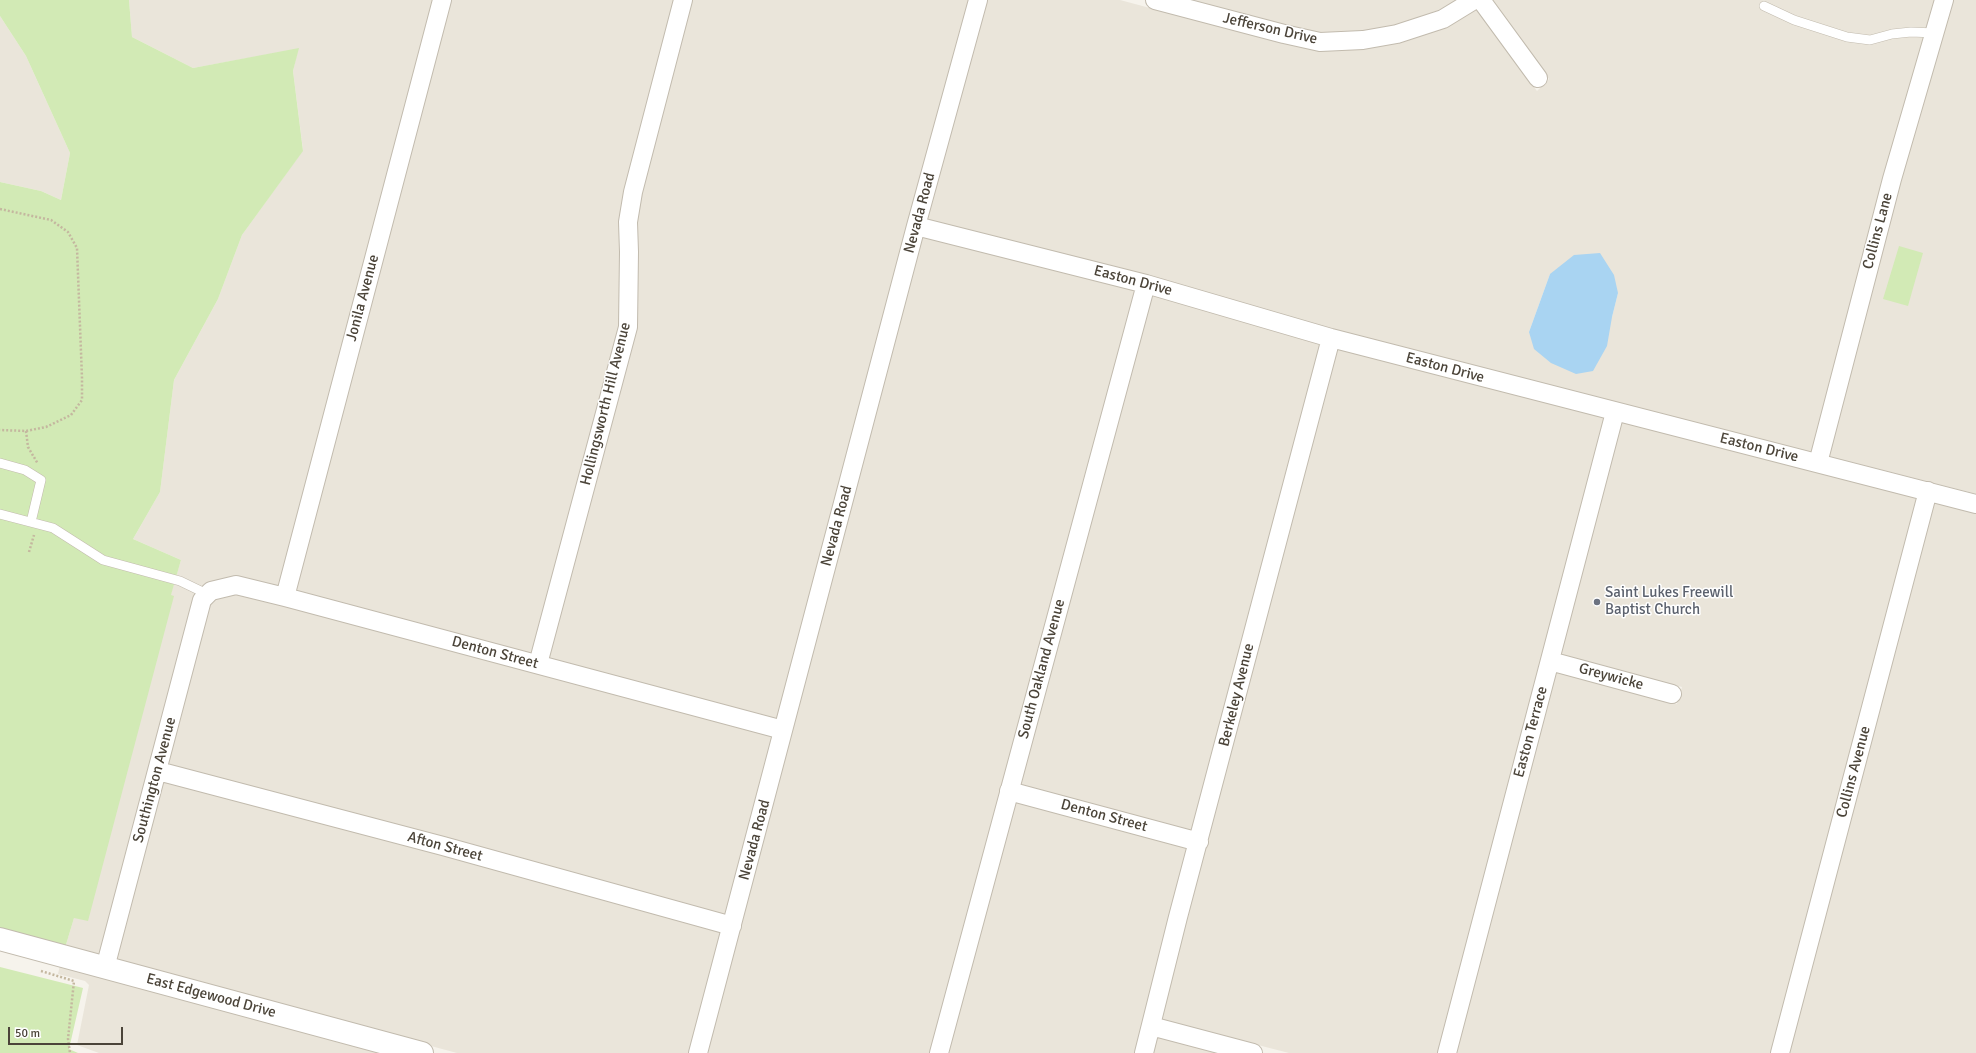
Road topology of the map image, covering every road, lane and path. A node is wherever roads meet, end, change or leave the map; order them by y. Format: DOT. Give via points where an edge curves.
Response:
graph roads {
  1 [pos="442,0"];
  2 [pos="683,0"];
  3 [pos="978,0"];
  4 [pos="1155,0"];
  5 [pos="1474,0"];
  6 [pos="1480,0"];
  7 [pos="1944,0"];
  8 [pos="1764,6"];
  9 [pos="1934,33"];
  10 [pos="1538,78"];
  11 [pos="0,209"];
  12 [pos="916,226"];
  13 [pos="1146,284"];
  14 [pos="1331,338"];
  15 [pos="1615,412"];
  16 [pos="0,430"];
  17 [pos="0,463"];
  18 [pos="1818,463"];
  19 [pos="1928,491"];
  20 [pos="1976,504"];
  21 [pos="0,514"];
  22 [pos="32,522"];
  23 [pos="207,594"];
  24 [pos="285,596"];
  25 [pos="1550,661"];
  26 [pos="538,664"];
  27 [pos="1672,694"];
  28 [pos="783,730"];
  29 [pos="158,771"];
  30 [pos="1009,791"];
  31 [pos="1199,842"];
  32 [pos="732,926"];
  33 [pos="0,939"];
  34 [pos="105,968"];
  35 [pos="39,970"];
  36 [pos="1151,1026"];
  37 [pos="70,1053"];
  38 [pos="422,1053"];
  39 [pos="698,1053"];
  40 [pos="939,1053"];
  41 [pos="1144,1053"];
  42 [pos="1253,1053"];
  43 [pos="1447,1053"];
  44 [pos="1780,1053"];
  1 -- 24 [label="street, Jonila Avenue"];
  2 -- 26 [label="street, Hollingsworth Hill Avenue" via="633,192 628,222 628,327"];
  3 -- 12 [label="street, Nevada Road"];
  4 -- 5 [label="street, Jefferson Drive" via="1320,42 1363,40 1398,34 1443,18"];
  6 -- 10 [label="street"];
  7 -- 9 [label="street, Collins Lane"];
  8 -- 9 [label="lane" via="1794,20 1847,37 1870,40 1904,32"];
  9 -- 18 [label="street, Collins Lane" via="1892,179"];
  11 -- 16 [label="path" via="51,220 68,232 77,248 82,400 71,415 46,427 26,431"];
  12 -- 13 [label="street, Easton Drive"];
  12 -- 28 [label="street, Nevada Road"];
  13 -- 14 [label="street, Easton Drive"];
  13 -- 30 [label="street, South Oakland Avenue"];
  14 -- 15 [label="street, Easton Drive"];
  14 -- 31 [label="street, Berkeley Avenue"];
  15 -- 18 [label="street, Easton Drive"];
  15 -- 25 [label="street, Easton Terrace"];
  17 -- 22 [label="lane" via="26,470 41,480"];
  18 -- 19 [label="street, Easton Drive"];
  19 -- 20 [label="street, Easton Drive"];
  19 -- 44 [label="street, Collins Avenue"];
  21 -- 22 [label="lane"];
  22 -- 23 [label="lane" via="53,528 103,560 180,581"];
  23 -- 24 [label="street, Denton Street" via="236,585"];
  23 -- 29 [label="street, Southington Avenue" via="202,600"];
  24 -- 26 [label="street, Denton Street"];
  25 -- 27 [label="street, Greywicke"];
  25 -- 43 [label="street, Easton Terrace"];
  26 -- 28 [label="street, Denton Street"];
  28 -- 32 [label="street, Nevada Road"];
  29 -- 32 [label="street, Afton Street"];
  29 -- 34 [label="street, Southington Avenue"];
  30 -- 31 [label="street, Denton Street"];
  30 -- 40 [label="street, South Oakland Avenue"];
  31 -- 36 [label="street, Berkeley Avenue"];
  32 -- 39 [label="street, Nevada Road"];
  33 -- 34 [label="street, East Edgewood Drive"];
  34 -- 38 [label="street, East Edgewood Drive"];
  35 -- 37 [label="path" via="74,981 68,1039"];
  36 -- 41 [label="street, Berkeley Avenue"];
  36 -- 42 [label="street"];
}
